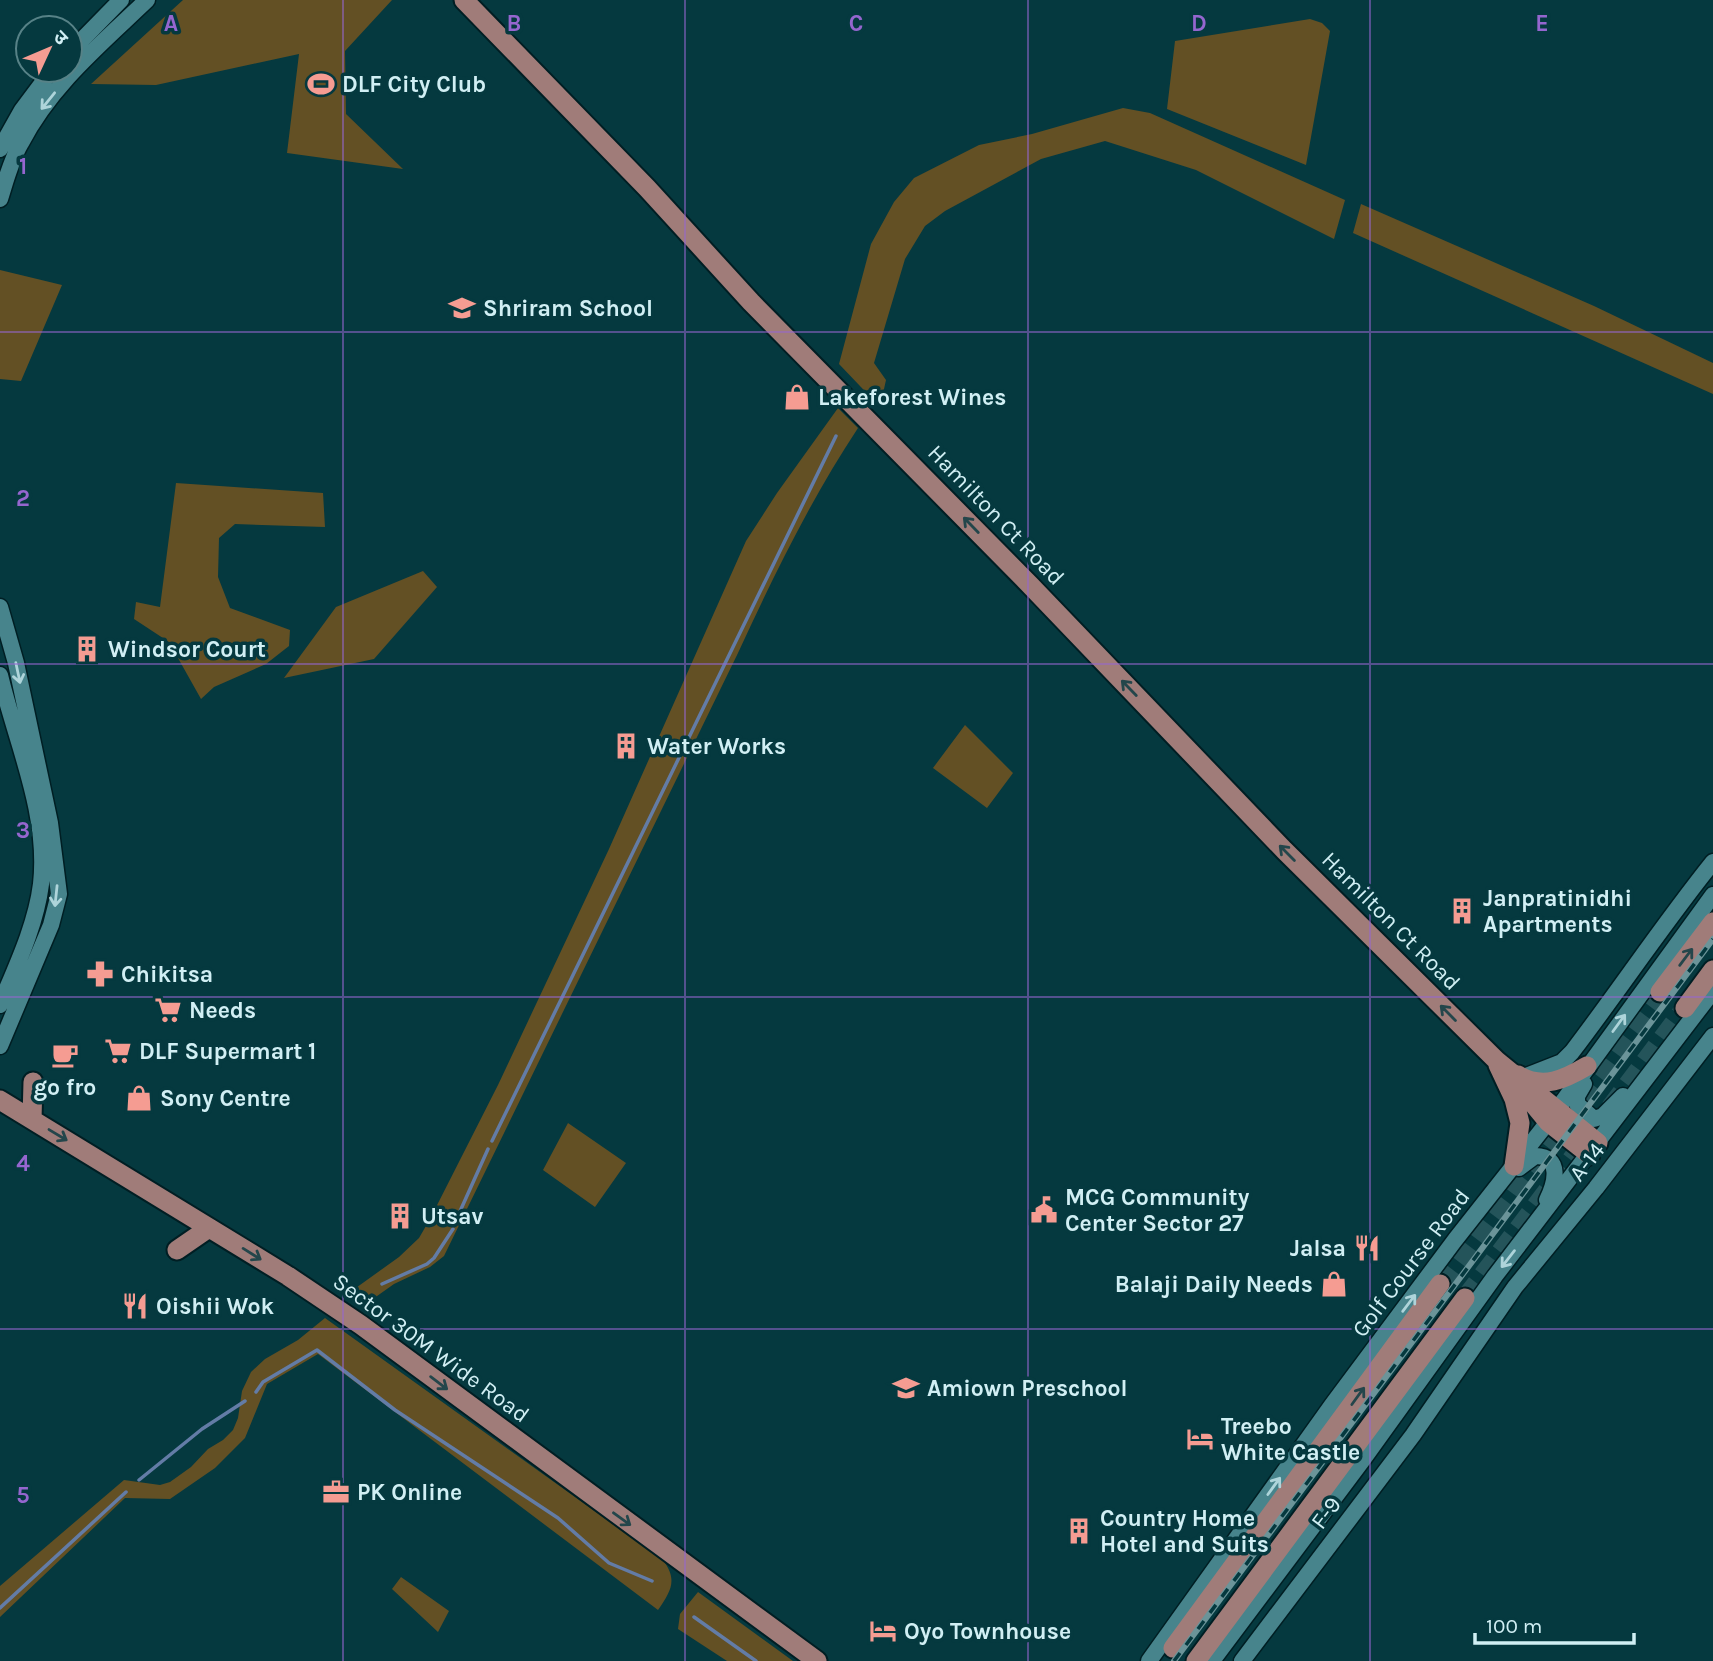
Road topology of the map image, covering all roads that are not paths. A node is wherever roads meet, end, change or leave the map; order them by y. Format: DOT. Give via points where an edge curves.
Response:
graph roads {
  1 [pos="121,0"];
  2 [pos="147,0"];
  3 [pos="464,0"];
  4 [pos="84,38"];
  5 [pos="42,84"];
  6 [pos="0,149"];
  7 [pos="0,199"];
  8 [pos="0,607"];
  9 [pos="0,675"];
  10 [pos="1713,862"];
  11 [pos="1713,895"];
  12 [pos="1713,922"];
  13 [pos="1713,970"];
  14 [pos="1713,991"];
  15 [pos="1660,992"];
  16 [pos="0,1005"];
  17 [pos="1685,1008"];
  18 [pos="1713,1036"];
  19 [pos="1603,1045"];
  20 [pos="0,1046"];
  21 [pos="1497,1061"];
  22 [pos="1587,1066"];
  23 [pos="1521,1078"];
  24 [pos="1647,1079"];
  25 [pos="33,1082"];
  26 [pos="0,1100"];
  27 [pos="1552,1116"];
  28 [pos="32,1119"];
  29 [pos="1594,1149"];
  30 [pos="1509,1172"];
  31 [pos="1546,1212"];
  32 [pos="1535,1226"];
  33 [pos="209,1227"];
  34 [pos="177,1250"];
  35 [pos="1527,1272"];
  36 [pos="1440,1284"];
  37 [pos="1515,1287"];
  38 [pos="1465,1298"];
  39 [pos="1497,1313"];
  40 [pos="1461,1324"];
  41 [pos="1173,1648"];
  42 [pos="817,1661"];
  43 [pos="1149,1661"];
  44 [pos="1196,1661"];
  45 [pos="1212,1661"];
  46 [pos="1242,1661"];
  1 -- 4 [label="street"];
  2 -- 7 [label="street, one-way" via="71,72 37,114 20,144"];
  21 -- 3 [label="main road, Hamilton Ct Road, one-way" via="1284,850"];
  5 -- 6 [label="street"];
  8 -- 20 [label="street, one-way" via="50,823 59,894 51,925"];
  9 -- 16 [label="street" via="33,796 41,884"];
  10 -- 23 [label="street" via="1572,1052 1562,1062"];
  19 -- 11 [label="street, Golf Course Road, one-way"];
  15 -- 12 [label="main road, one-way"];
  13 -- 17 [label="main road"];
  14 -- 24 [label="street"];
  18 -- 35 [label="street, A-14"];
  19 -- 22 [label="street, Golf Course Road"];
  19 -- 24 [label="street" via="1599,1064 1576,1098 1588,1116 1603,1116 1636,1083"];
  21 -- 23 [label="main road"];
  21 -- 27 [label="main road, Hamilton Ct Road"];
  21 -- 30 [label="main road" via="1520,1123"];
  22 -- 23 [label="main road" via="1561,1081"];
  22 -- 27 [label="street, Golf Course Road"];
  24 -- 29 [label="street"];
  25 -- 28 [label="main road"];
  26 -- 28 [label="main road, Sector 30M Wide Road"];
  27 -- 29 [label="main road, Hamilton Ct Road"];
  27 -- 30 [label="street, Golf Course Road"];
  28 -- 33 [label="main road, Sector 30M Wide Road, one-way"];
  29 -- 31 [label="street"];
  30 -- 31 [label="street" via="1512,1176 1530,1158 1549,1160 1556,1179"];
  43 -- 30 [label="street, Golf Course Road, one-way" via="1332,1405"];
  31 -- 32 [label="street"];
  32 -- 35 [label="street"];
  32 -- 40 [label="street, one-way"];
  33 -- 34 [label="main road"];
  33 -- 42 [label="main road, Sector 30M Wide Road, one-way" via="361,1325"];
  35 -- 37 [label="street, A-14"];
  41 -- 36 [label="main road, one-way"];
  37 -- 39 [label="street, F-9"];
  38 -- 44 [label="main road"];
  39 -- 40 [label="street"];
  39 -- 46 [label="street, F-9" via="1413,1435"];
  40 -- 45 [label="street"];
}
